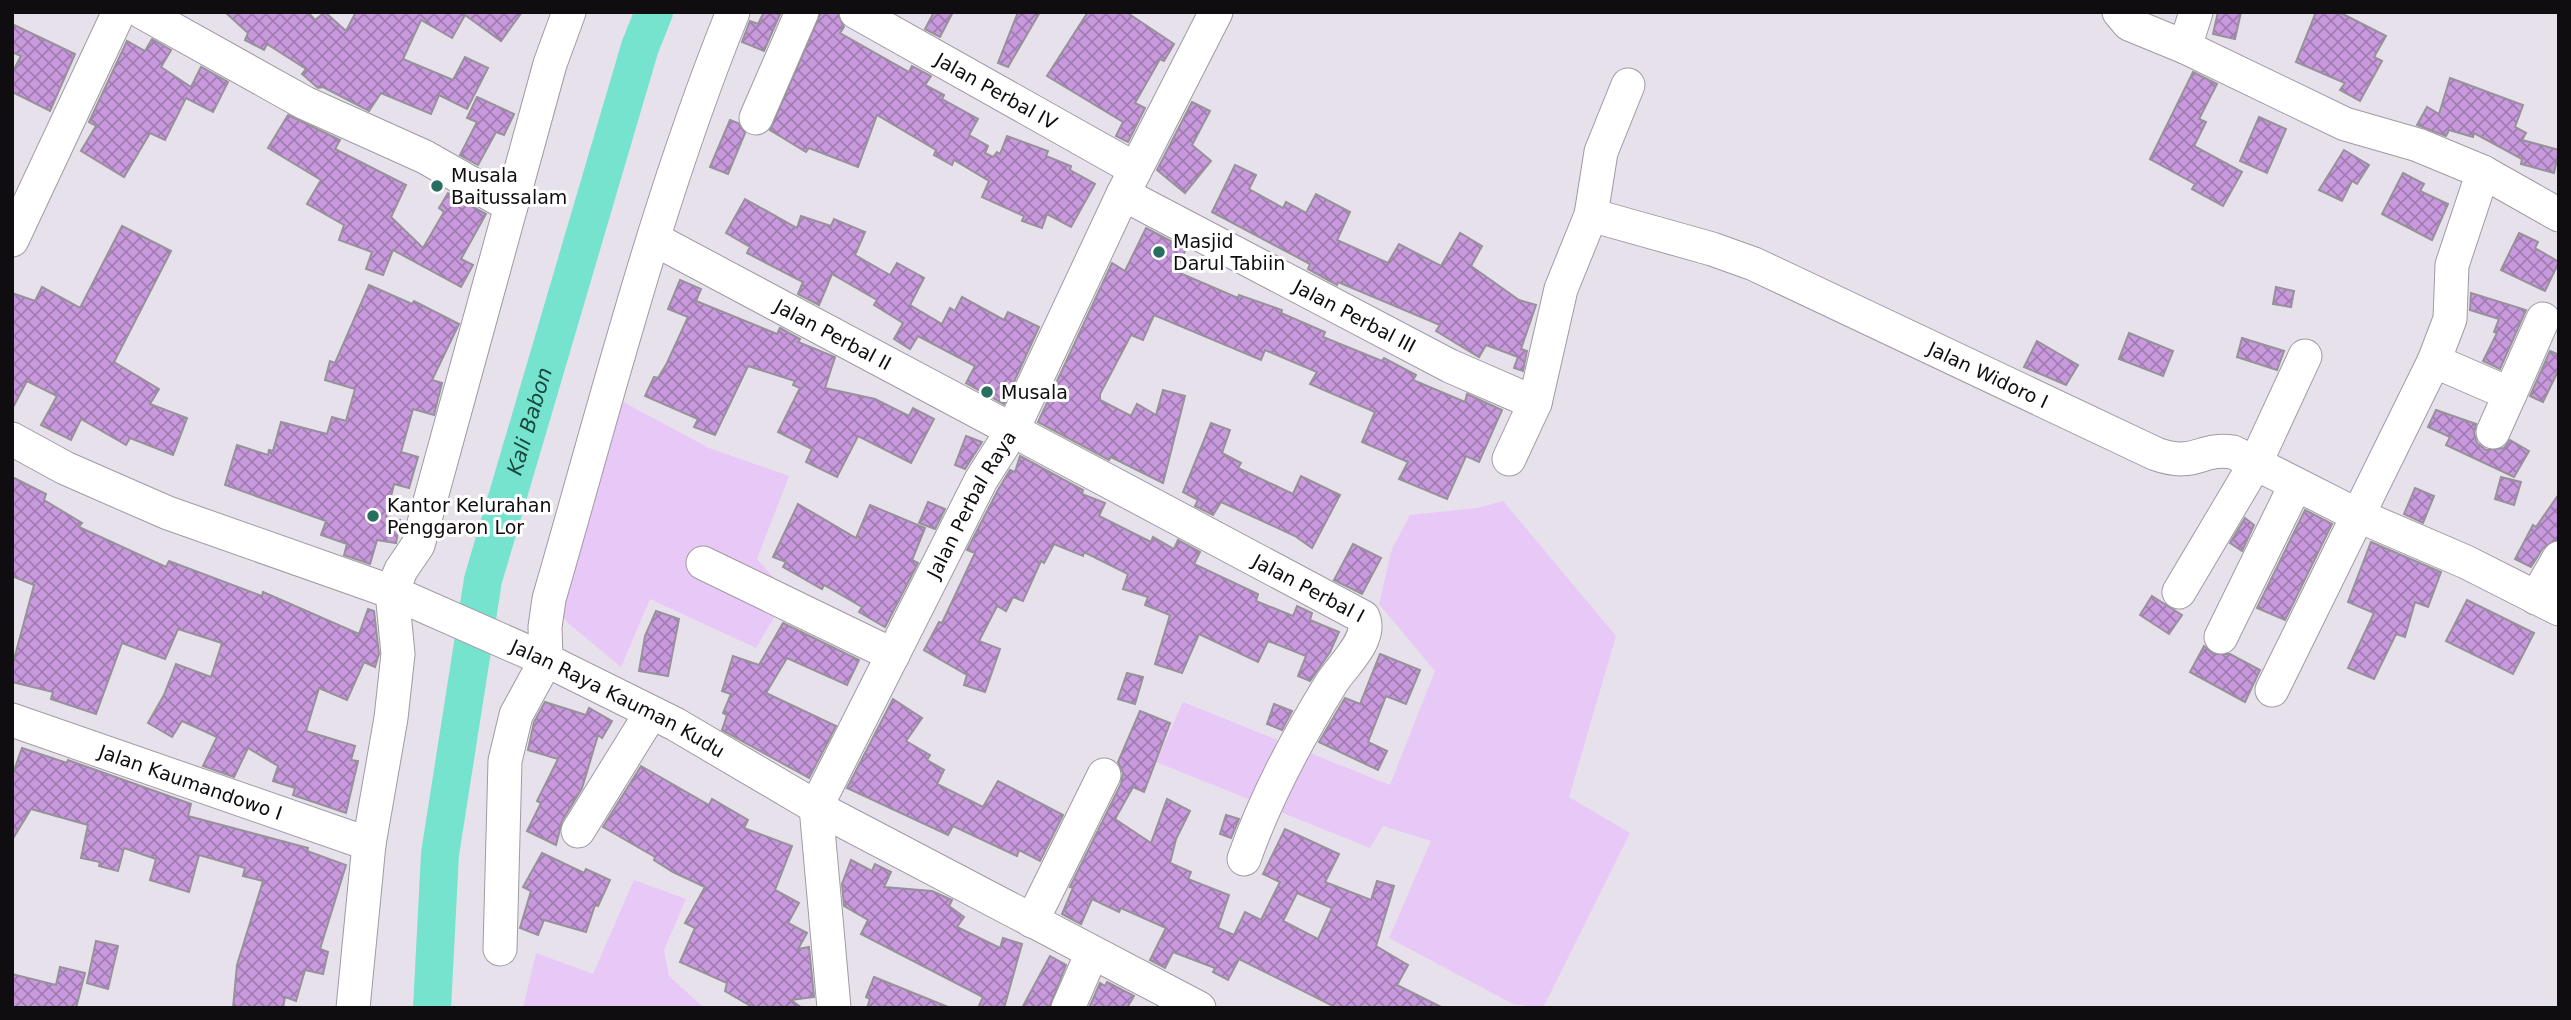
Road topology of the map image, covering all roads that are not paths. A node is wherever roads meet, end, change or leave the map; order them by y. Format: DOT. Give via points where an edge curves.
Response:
graph roads {
  1 [pos="119,12"];
  2 [pos="142,12"];
  3 [pos="569,12"];
  4 [pos="733,12"];
  5 [pos="802,12"];
  6 [pos="856,12"];
  7 [pos="1216,12"];
  8 [pos="2119,12"];
  9 [pos="2196,12"];
  10 [pos="2185,47"];
  11 [pos="1628,85"];
  12 [pos="756,118"];
  13 [pos="2483,172"];
  14 [pos="1129,182"];
  15 [pos="512,206"];
  16 [pos="1591,215"];
  17 [pos="2559,215"];
  18 [pos="654,239"];
  19 [pos="12,240"];
  20 [pos="2543,319"];
  21 [pos="2305,356"];
  22 [pos="2434,362"];
  23 [pos="2510,394"];
  24 [pos="1535,402"];
  25 [pos="1012,431"];
  26 [pos="2493,432"];
  27 [pos="12,439"];
  28 [pos="1509,459"];
  29 [pos="2255,464"];
  30 [pos="2295,486"];
  31 [pos="2357,515"];
  32 [pos="2559,558"];
  33 [pos="703,563"];
  34 [pos="2179,592"];
  35 [pos="401,596"];
  36 [pos="2547,603"];
  37 [pos="2221,637"];
  38 [pos="893,655"];
  39 [pos="543,659"];
  40 [pos="2272,690"];
  41 [pos="651,713"];
  42 [pos="12,720"];
  43 [pos="1104,775"];
  44 [pos="816,807"];
  45 [pos="578,831"];
  46 [pos="369,844"];
  47 [pos="1244,859"];
  48 [pos="1032,921"];
  49 [pos="500,949"];
  50 [pos="1092,953"];
  51 [pos="353,1008"];
  52 [pos="834,1008"];
  53 [pos="1068,1008"];
  54 [pos="1199,1008"];
  1 -- 19 [label="street"];
  2 -- 15 [label="street" via="305,103 425,157"];
  3 -- 15 [label="street" via="550,64"];
  4 -- 18 [label="street"];
  5 -- 12 [label="street"];
  6 -- 14 [label="street, Jalan Perbal IV"];
  7 -- 14 [label="street, Jalan Perbal Raya"];
  8 -- 10 [label="street" via="2129,24"];
  9 -- 10 [label="street"];
  10 -- 13 [label="street" via="2345,124 2418,145"];
  11 -- 16 [label="street" via="1601,152"];
  13 -- 17 [label="street"];
  13 -- 22 [label="street" via="2452,265 2450,319"];
  14 -- 24 [label="street, Jalan Perbal III" via="1450,366"];
  14 -- 25 [label="street, Jalan Perbal Raya"];
  15 -- 35 [label="street" via="418,545 401,570"];
  16 -- 24 [label="street" via="1561,289"];
  16 -- 29 [label="street, Jalan Widoro I" via="1754,264 2156,454 2176,461 2218,450"];
  18 -- 25 [label="street, Jalan Perbal II"];
  18 -- 39 [label="street" via="549,599"];
  20 -- 23 [label="street"];
  21 -- 29 [label="street"];
  22 -- 23 [label="street"];
  22 -- 31 [label="street"];
  23 -- 26 [label="street"];
  24 -- 28 [label="street"];
  25 -- 38 [label="street, Jalan Perbal Raya" via="981,480"];
  25 -- 47 [label="street, Jalan Perbal I" via="1363,617 1363,638 1332,682 1273,786"];
  27 -- 35 [label="street, Jalan Raya Kauman Kudu" via="168,513"];
  29 -- 30 [label="street, Jalan Widoro I"];
  29 -- 34 [label="street"];
  30 -- 31 [label="street, Jalan Widoro I"];
  30 -- 37 [label="street"];
  31 -- 36 [label="street, Jalan Widoro I"];
  31 -- 40 [label="street"];
  32 -- 36 [label="street"];
  33 -- 38 [label="street"];
  35 -- 39 [label="street, Jalan Raya Kauman Kudu"];
  35 -- 46 [label="street" via="391,718"];
  38 -- 44 [label="street, Jalan Perbal Raya"];
  39 -- 41 [label="street, Jalan Raya Kauman Kudu"];
  39 -- 49 [label="street" via="516,715 505,761"];
  41 -- 44 [label="street, Jalan Raya Kauman Kudu"];
  41 -- 45 [label="street"];
  42 -- 46 [label="street, Jalan Kaumandowo I"];
  43 -- 48 [label="street"];
  44 -- 48 [label="street, Jalan Raya Kauman Kudu"];
  44 -- 52 [label="street"];
  46 -- 51 [label="street"];
  48 -- 50 [label="street, Jalan Raya Kauman Kudu"];
  50 -- 53 [label="street"];
  50 -- 54 [label="street, Jalan Raya Kauman Kudu"];
}
